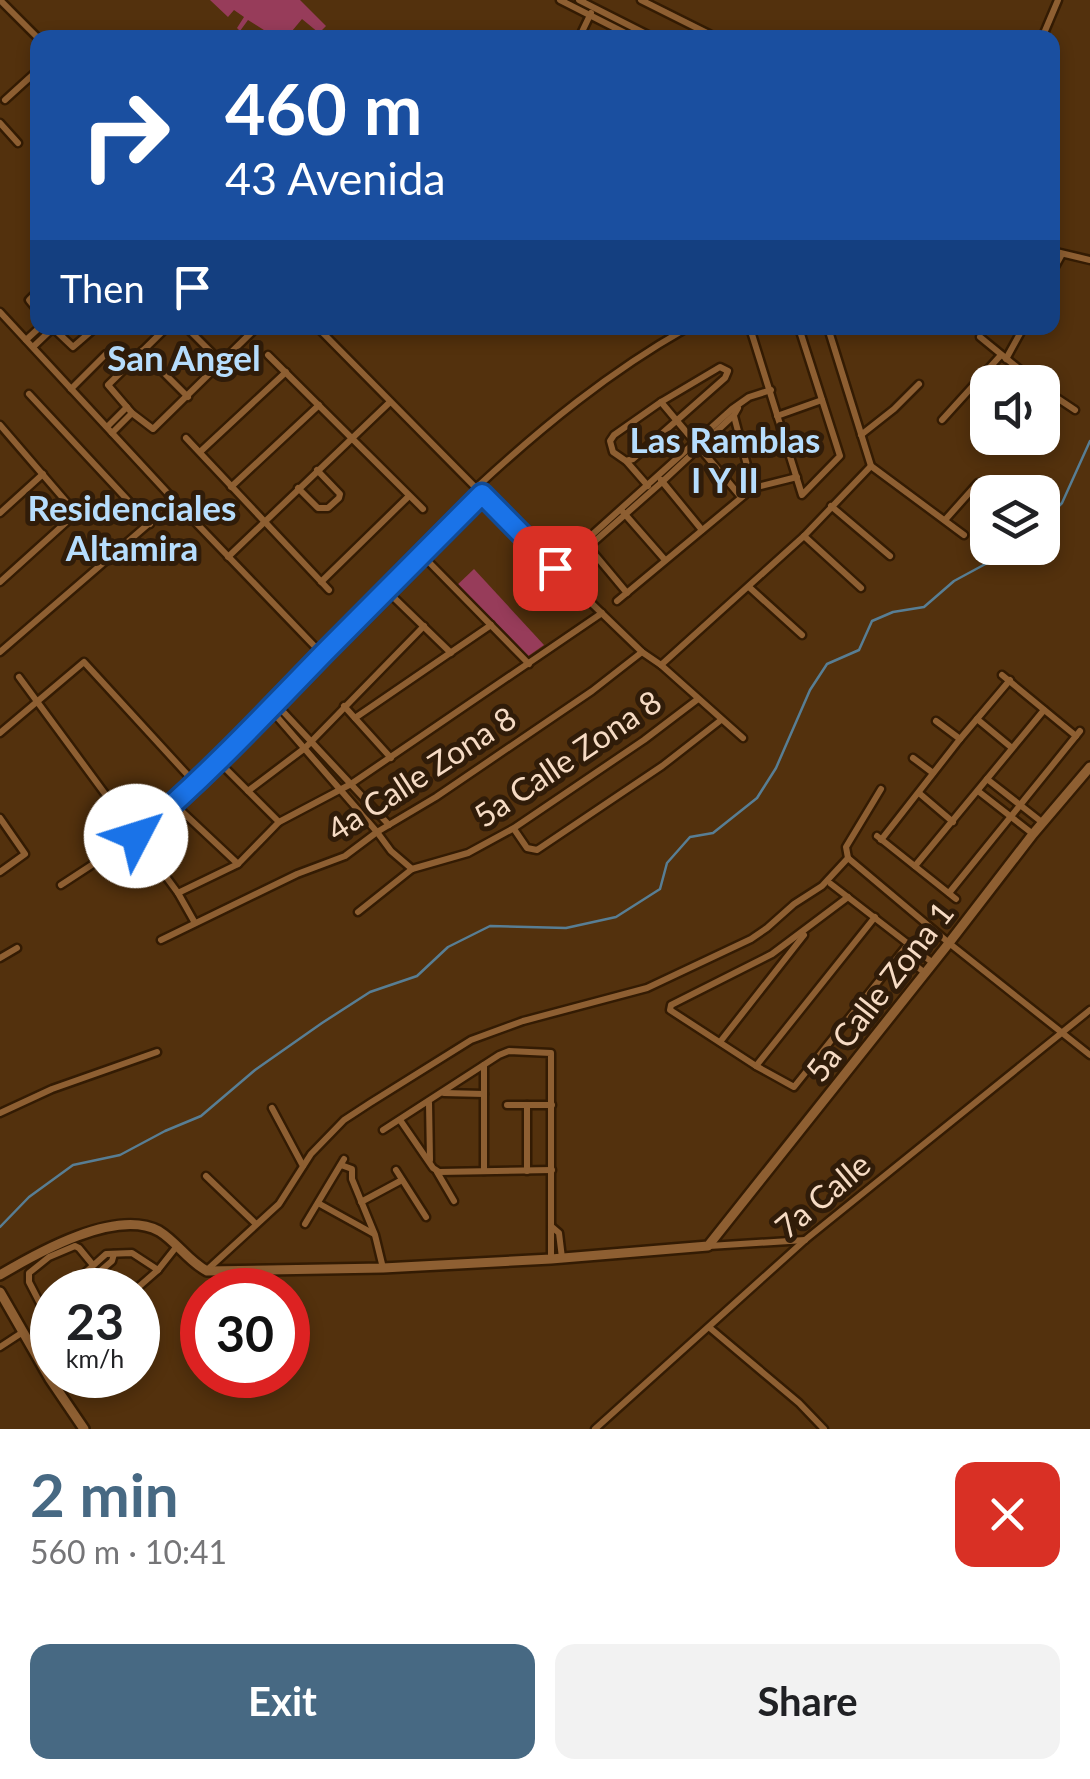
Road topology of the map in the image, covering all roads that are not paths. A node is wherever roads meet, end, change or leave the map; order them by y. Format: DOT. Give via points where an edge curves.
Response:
graph roads {
  1 [pos="0,0"];
  2 [pos="560,0"];
  3 [pos="579,0"];
  4 [pos="641,0"];
  5 [pos="671,0"];
  6 [pos="1058,0"];
  7 [pos="592,11"];
  8 [pos="666,12"];
  9 [pos="30,30"];
  10 [pos="583,30"];
  11 [pos="622,30"];
  12 [pos="636,30"];
  13 [pos="702,30"];
  14 [pos="1045,30"];
  15 [pos="30,77"];
  16 [pos="5,100"];
  17 [pos="0,123"];
  18 [pos="18,144"];
  19 [pos="1062,254"];
  20 [pos="1060,258"];
  21 [pos="1090,260"];
  22 [pos="0,312"];
  23 [pos="31,335"];
  24 [pos="46,335"];
  25 [pos="60,335"];
  26 [pos="88,335"];
  27 [pos="159,335"];
  28 [pos="194,335"];
  29 [pos="249,335"];
  30 [pos="325,335"];
  31 [pos="676,335"];
  32 [pos="752,335"];
  33 [pos="801,335"];
  34 [pos="830,335"];
  35 [pos="1018,335"];
  36 [pos="980,338"];
  37 [pos="26,340"];
  38 [pos="33,348"];
  39 [pos="142,351"];
  40 [pos="106,354"];
  41 [pos="268,355"];
  42 [pos="1003,357"];
  43 [pos="222,363"];
  44 [pos="1013,365"];
  45 [pos="286,372"];
  46 [pos="919,384"];
  47 [pos="71,388"];
  48 [pos="771,390"];
  49 [pos="29,394"];
  50 [pos="188,398"];
  51 [pos="822,400"];
  52 [pos="1060,400"];
  53 [pos="390,402"];
  54 [pos="661,402"];
  55 [pos="319,405"];
  56 [pos="130,410"];
  57 [pos="1075,410"];
  58 [pos="736,411"];
  59 [pos="778,416"];
  60 [pos="942,420"];
  61 [pos="676,421"];
  62 [pos="0,426"];
  63 [pos="109,430"];
  64 [pos="8,434"];
  65 [pos="861,435"];
  66 [pos="186,438"];
  67 [pos="351,438"];
  68 [pos="0,442"];
  69 [pos="697,446"];
  70 [pos="200,452"];
  71 [pos="626,460"];
  72 [pos="872,466"];
  73 [pos="318,470"];
  74 [pos="44,474"];
  75 [pos="797,477"];
  76 [pos="660,479"];
  77 [pos="648,486"];
  78 [pos="231,487"];
  79 [pos="298,488"];
  80 [pos="754,488"];
  81 [pos="479,491"];
  82 [pos="970,491"];
  83 [pos="409,496"];
  84 [pos="741,497"];
  85 [pos="175,502"];
  86 [pos="831,506"];
  87 [pos="423,509"];
  88 [pos="624,512"];
  89 [pos="0,513"];
  90 [pos="945,520"];
  91 [pos="263,521"];
  92 [pos="150,524"];
  93 [pos="702,530"];
  94 [pos="804,536"];
  95 [pos="964,536"];
  96 [pos="586,544"];
  97 [pos="422,555"];
  98 [pos="890,556"];
  99 [pos="228,557"];
  100 [pos="665,560"];
  101 [pos="557,570"];
  102 [pos="0,582"];
  103 [pos="321,582"];
  104 [pos="749,586"];
  105 [pos="862,588"];
  106 [pos="329,590"];
  107 [pos="386,590"];
  108 [pos="628,592"];
  109 [pos="617,601"];
  110 [pos="602,614"];
  111 [pos="490,625"];
  112 [pos="424,626"];
  113 [pos="802,635"];
  114 [pos="0,652"];
  115 [pos="642,652"];
  116 [pos="452,654"];
  117 [pos="323,655"];
  118 [pos="529,664"];
  119 [pos="661,665"];
  120 [pos="1002,675"];
  121 [pos="19,677"];
  122 [pos="1010,680"];
  123 [pos="698,699"];
  124 [pos="36,701"];
  125 [pos="344,706"];
  126 [pos="274,707"];
  127 [pos="1044,710"];
  128 [pos="356,718"];
  129 [pos="977,719"];
  130 [pos="721,720"];
  131 [pos="936,721"];
  132 [pos="0,733"];
  133 [pos="743,738"];
  134 [pos="960,739"];
  135 [pos="312,740"];
  136 [pos="304,748"];
  137 [pos="1012,748"];
  138 [pos="390,758"];
  139 [pos="913,758"];
  140 [pos="218,761"];
  141 [pos="1090,767"];
  142 [pos="934,773"];
  143 [pos="987,780"];
  144 [pos="195,783"];
  145 [pos="351,784"];
  146 [pos="341,790"];
  147 [pos="881,790"];
  148 [pos="248,791"];
  149 [pos="978,791"];
  150 [pos="919,793"];
  151 [pos="174,804"];
  152 [pos="1020,806"];
  153 [pos="0,818"];
  154 [pos="1011,818"];
  155 [pos="280,822"];
  156 [pos="953,822"];
  157 [pos="1042,822"];
  158 [pos="389,824"];
  159 [pos="514,828"];
  160 [pos="377,832"];
  161 [pos="1032,834"];
  162 [pos="136,836"];
  163 [pos="848,858"];
  164 [pos="238,864"];
  165 [pos="916,866"];
  166 [pos="412,869"];
  167 [pos="0,872"];
  168 [pos="831,884"];
  169 [pos="61,885"];
  170 [pos="178,893"];
  171 [pos="948,893"];
  172 [pos="848,896"];
  173 [pos="956,899"];
  174 [pos="358,912"];
  175 [pos="875,917"];
  176 [pos="195,923"];
  177 [pos="811,926"];
  178 [pos="161,940"];
  179 [pos="909,943"];
  180 [pos="949,944"];
  181 [pos="18,948"];
  182 [pos="918,951"];
  183 [pos="901,954"];
  184 [pos="0,958"];
  185 [pos="910,961"];
  186 [pos="933,963"];
  187 [pos="925,973"];
  188 [pos="1090,1010"];
  189 [pos="1062,1034"];
  190 [pos="720,1042"];
  191 [pos="157,1052"];
  192 [pos="1090,1056"];
  193 [pos="484,1064"];
  194 [pos="756,1066"];
  195 [pos="443,1093"];
  196 [pos="484,1094"];
  197 [pos="429,1102"];
  198 [pos="527,1104"];
  199 [pos="508,1105"];
  200 [pos="552,1105"];
  201 [pos="272,1108"];
  202 [pos="0,1113"];
  203 [pos="400,1120"];
  204 [pos="384,1130"];
  205 [pos="304,1166"];
  206 [pos="433,1167"];
  207 [pos="396,1170"];
  208 [pos="552,1170"];
  209 [pos="527,1171"];
  210 [pos="484,1172"];
  211 [pos="206,1176"];
  212 [pos="402,1180"];
  213 [pos="454,1201"];
  214 [pos="361,1202"];
  215 [pos="318,1203"];
  216 [pos="426,1218"];
  217 [pos="256,1224"];
  218 [pos="305,1224"];
  219 [pos="375,1235"];
  220 [pos="805,1240"];
  221 [pos="177,1246"];
  222 [pos="708,1246"];
  223 [pos="114,1254"];
  224 [pos="556,1258"];
  225 [pos="93,1266"];
  226 [pos="35,1268"];
  227 [pos="91,1268"];
  228 [pos="104,1268"];
  229 [pos="155,1268"];
  230 [pos="160,1268"];
  231 [pos="202,1268"];
  232 [pos="209,1268"];
  233 [pos="383,1268"];
  234 [pos="310,1269"];
  235 [pos="0,1275"];
  236 [pos="1,1297"];
  237 [pos="710,1328"];
  238 [pos="23,1332"];
  239 [pos="0,1347"];
  240 [pos="84,1429"];
  241 [pos="595,1429"];
  242 [pos="824,1429"];
  1 -- 9 [label="street"];
  2 -- 7 [label="street"];
  3 -- 7 [label="street"];
  4 -- 8 [label="street"];
  5 -- 8 [label="street"];
  6 -- 14 [label="street"];
  7 -- 10 [label="street"];
  7 -- 11 [label="street"];
  7 -- 12 [label="street"];
  8 -- 13 [label="street"];
  15 -- 16 [label="street"];
  17 -- 18 [label="street"];
  19 -- 20 [label="street"];
  19 -- 21 [label="street"];
  22 -- 37 [label="street"];
  23 -- 37 [label="street"];
  24 -- 38 [label="street"];
  25 -- 26 [label="street" via="73,347"];
  27 -- 39 [label="street"];
  28 -- 43 [label="street"];
  29 -- 43 [label="street"];
  30 -- 53 [label="street"];
  31 -- 81 [label="street" via="600,383"];
  32 -- 48 [label="street"];
  33 -- 51 [label="street"];
  34 -- 65 [label="street"];
  35 -- 42 [label="street"];
  36 -- 42 [label="street"];
  37 -- 38 [label="street"];
  38 -- 47 [label="street"];
  39 -- 50 [label="street"];
  39 -- 56 [label="street" via="109,382"];
  40 -- 47 [label="street"];
  41 -- 45 [label="street"];
  42 -- 44 [label="street"];
  42 -- 60 [label="street"];
  43 -- 50 [label="street"];
  45 -- 55 [label="street"];
  45 -- 70 [label="street"];
  46 -- 65 [label="street"];
  47 -- 63 [label="street"];
  48 -- 58 [label="street" via="749,397"];
  48 -- 59 [label="street"];
  49 -- 92 [label="street"];
  50 -- 56 [label="street" via="153,430"];
  51 -- 59 [label="street"];
  51 -- 75 [label="street" via="839,458 804,495"];
  52 -- 57 [label="street"];
  53 -- 67 [label="street"];
  53 -- 81 [label="street"];
  54 -- 61 [label="street"];
  54 -- 61 [label="street" via="720,367 728,370"];
  54 -- 71 [label="street" via="610,441"];
  55 -- 67 [label="street"];
  55 -- 78 [label="street"];
  56 -- 63 [label="street"];
  58 -- 69 [label="street"];
  58 -- 80 [label="street"];
  59 -- 75 [label="street"];
  61 -- 69 [label="street"];
  61 -- 71 [label="street"];
  62 -- 64 [label="street"];
  63 -- 85 [label="street"];
  64 -- 68 [label="street"];
  64 -- 74 [label="street"];
  65 -- 72 [label="street"];
  66 -- 70 [label="street"];
  67 -- 73 [label="street"];
  67 -- 83 [label="street"];
  69 -- 76 [label="street"];
  69 -- 84 [label="street"];
  70 -- 78 [label="street"];
  71 -- 77 [label="street"];
  72 -- 86 [label="street"];
  72 -- 90 [label="street"];
  73 -- 79 [label="street"];
  73 -- 79 [label="street" via="340,494 328,508 318,508"];
  74 -- 89 [label="street"];
  74 -- 102 [label="street" via="74,514"];
  75 -- 80 [label="street"];
  76 -- 77 [label="street"];
  76 -- 88 [label="street"];
  76 -- 93 [label="street"];
  77 -- 88 [label="street"];
  78 -- 91 [label="street"];
  79 -- 91 [label="street"];
  80 -- 84 [label="street"];
  81 -- 97 [label="street"];
  81 -- 101 [label="street"];
  82 -- 90 [label="street"];
  83 -- 87 [label="street"];
  83 -- 103 [label="street"];
  84 -- 93 [label="street"];
  85 -- 92 [label="street"];
  85 -- 99 [label="street"];
  86 -- 94 [label="street"];
  86 -- 98 [label="street"];
  88 -- 96 [label="street"];
  88 -- 100 [label="street"];
  90 -- 95 [label="street"];
  91 -- 99 [label="street"];
  91 -- 103 [label="street"];
  92 -- 114 [label="street"];
  93 -- 100 [label="street"];
  94 -- 104 [label="street"];
  94 -- 105 [label="street"];
  96 -- 101 [label="street"];
  96 -- 108 [label="street"];
  97 -- 107 [label="street"];
  97 -- 111 [label="street"];
  99 -- 117 [label="street"];
  100 -- 108 [label="street"];
  101 -- 110 [label="street"];
  103 -- 106 [label="street"];
  104 -- 113 [label="street"];
  104 -- 119 [label="street"];
  107 -- 112 [label="street"];
  107 -- 117 [label="street"];
  108 -- 109 [label="street"];
  110 -- 115 [label="street"];
  110 -- 118 [label="street"];
  111 -- 116 [label="street"];
  111 -- 118 [label="street"];
  112 -- 116 [label="street"];
  112 -- 125 [label="street"];
  115 -- 119 [label="street"];
  115 -- 158 [label="street, 4a Calle Zona 8"];
  116 -- 128 [label="street"];
  117 -- 126 [label="street"];
  118 -- 138 [label="street"];
  119 -- 123 [label="street"];
  120 -- 122 [label="street"];
  121 -- 124 [label="street"];
  122 -- 127 [label="street"];
  122 -- 129 [label="street"];
  123 -- 130 [label="street"];
  123 -- 159 [label="street, 5a Calle Zona 8"];
  124 -- 132 [label="street"];
  124 -- 144 [label="street" via="87,663"];
  124 -- 162 [label="street"];
  125 -- 128 [label="street"];
  125 -- 135 [label="street"];
  126 -- 135 [label="street"];
  126 -- 136 [label="street"];
  126 -- 140 [label="street"];
  127 -- 137 [label="street"];
  127 -- 152 [label="street" via="1078,733"];
  128 -- 138 [label="street"];
  129 -- 134 [label="street"];
  129 -- 137 [label="street"];
  130 -- 133 [label="street"];
  130 -- 159 [label="street" via="537,850 527,848"];
  131 -- 134 [label="street"];
  134 -- 142 [label="street"];
  135 -- 136 [label="street"];
  135 -- 145 [label="street"];
  136 -- 146 [label="street"];
  136 -- 148 [label="street"];
  137 -- 143 [label="street"];
  138 -- 145 [label="street"];
  139 -- 142 [label="street"];
  140 -- 144 [label="street"];
  140 -- 148 [label="street"];
  141 -- 157 [label="street, 5a Calle Zona 1"];
  142 -- 150 [label="street"];
  143 -- 149 [label="street"];
  143 -- 152 [label="street"];
  144 -- 151 [label="street"];
  145 -- 146 [label="street"];
  145 -- 158 [label="street"];
  146 -- 155 [label="street"];
  146 -- 160 [label="street"];
  147 -- 163 [label="street" via="846,846"];
  148 -- 155 [label="street"];
  149 -- 154 [label="street"];
  149 -- 156 [label="street"];
  150 -- 156 [label="street"];
  150 -- 165 [label="street" via="879,838"];
  151 -- 162 [label="street"];
  151 -- 164 [label="street"];
  152 -- 154 [label="street"];
  152 -- 157 [label="street"];
  153 -- 167 [label="street" via="25,854"];
  154 -- 161 [label="street"];
  154 -- 171 [label="street"];
  155 -- 164 [label="street"];
  156 -- 165 [label="street"];
  157 -- 161 [label="street, 5a Calle Zona 1"];
  158 -- 160 [label="street, 4a Calle Zona 8"];
  159 -- 166 [label="street, 5a Calle Zona 8" via="468,854"];
  160 -- 166 [label="street"];
  160 -- 176 [label="street, 4a Calle Zona 8" via="345,856"];
  161 -- 180 [label="street, 5a Calle Zona 1"];
  162 -- 169 [label="street"];
  162 -- 170 [label="street"];
  163 -- 180 [label="street"];
  163 -- 205 [label="street" via="767,928 700,964 647,988 523,1021 458,1048 344,1120"];
  164 -- 170 [label="street"];
  165 -- 171 [label="street"];
  166 -- 174 [label="street, 5a Calle Zona 8"];
  168 -- 172 [label="street"];
  170 -- 176 [label="street"];
  171 -- 173 [label="street"];
  172 -- 175 [label="street"];
  172 -- 177 [label="street"];
  175 -- 179 [label="street"];
  175 -- 194 [label="street"];
  176 -- 178 [label="street, 4a Calle Zona 8"];
  177 -- 190 [label="street"];
  177 -- 190 [label="street" via="772,954 671,1005"];
  179 -- 182 [label="street"];
  179 -- 183 [label="street"];
  180 -- 186 [label="street, 5a Calle Zona 1"];
  180 -- 189 [label="street"];
  181 -- 184 [label="street"];
  182 -- 185 [label="street"];
  182 -- 186 [label="street"];
  183 -- 185 [label="street"];
  183 -- 194 [label="street" via="794,1087"];
  185 -- 187 [label="street"];
  186 -- 187 [label="street, 5a Calle Zona 1"];
  187 -- 222 [label="street, 5a Calle Zona 1"];
  188 -- 189 [label="street, 7a Calle"];
  189 -- 192 [label="street"];
  189 -- 220 [label="street, 7a Calle"];
  190 -- 194 [label="street"];
  191 -- 202 [label="street"];
  193 -- 195 [label="street"];
  193 -- 196 [label="street"];
  193 -- 200 [label="street" via="509,1051 551,1053"];
  195 -- 196 [label="street"];
  195 -- 197 [label="street"];
  196 -- 210 [label="street"];
  197 -- 203 [label="street"];
  197 -- 206 [label="street"];
  198 -- 199 [label="street"];
  198 -- 200 [label="street"];
  198 -- 209 [label="street"];
  200 -- 208 [label="street"];
  201 -- 205 [label="street"];
  203 -- 204 [label="street"];
  203 -- 206 [label="street"];
  205 -- 217 [label="street"];
  206 -- 210 [label="street"];
  206 -- 213 [label="street"];
  207 -- 212 [label="street"];
  208 -- 209 [label="street"];
  208 -- 224 [label="street"];
  209 -- 210 [label="street"];
  211 -- 217 [label="street"];
  212 -- 214 [label="street"];
  212 -- 216 [label="street"];
  214 -- 215 [label="street" via="352,1169 341,1166"];
  214 -- 219 [label="street"];
  215 -- 218 [label="street"];
  215 -- 219 [label="street"];
  217 -- 232 [label="street"];
  219 -- 233 [label="street"];
  220 -- 222 [label="street"];
  220 -- 237 [label="street, 7a Calle"];
  221 -- 230 [label="street"];
  221 -- 231 [label="street"];
  221 -- 235 [label="street" via="146,1226 106,1227 41,1250"];
  222 -- 224 [label="street"];
  223 -- 225 [label="street"];
  223 -- 228 [label="street"];
  223 -- 229 [label="street" via="132,1253"];
  224 -- 233 [label="street"];
  225 -- 226 [label="street" via="75,1246"];
  225 -- 227 [label="street"];
  233 -- 234 [label="street"];
  236 -- 238 [label="street"];
  237 -- 241 [label="street, 7a Calle"];
  237 -- 242 [label="street"];
  238 -- 239 [label="street"];
  238 -- 240 [label="street"];
}
